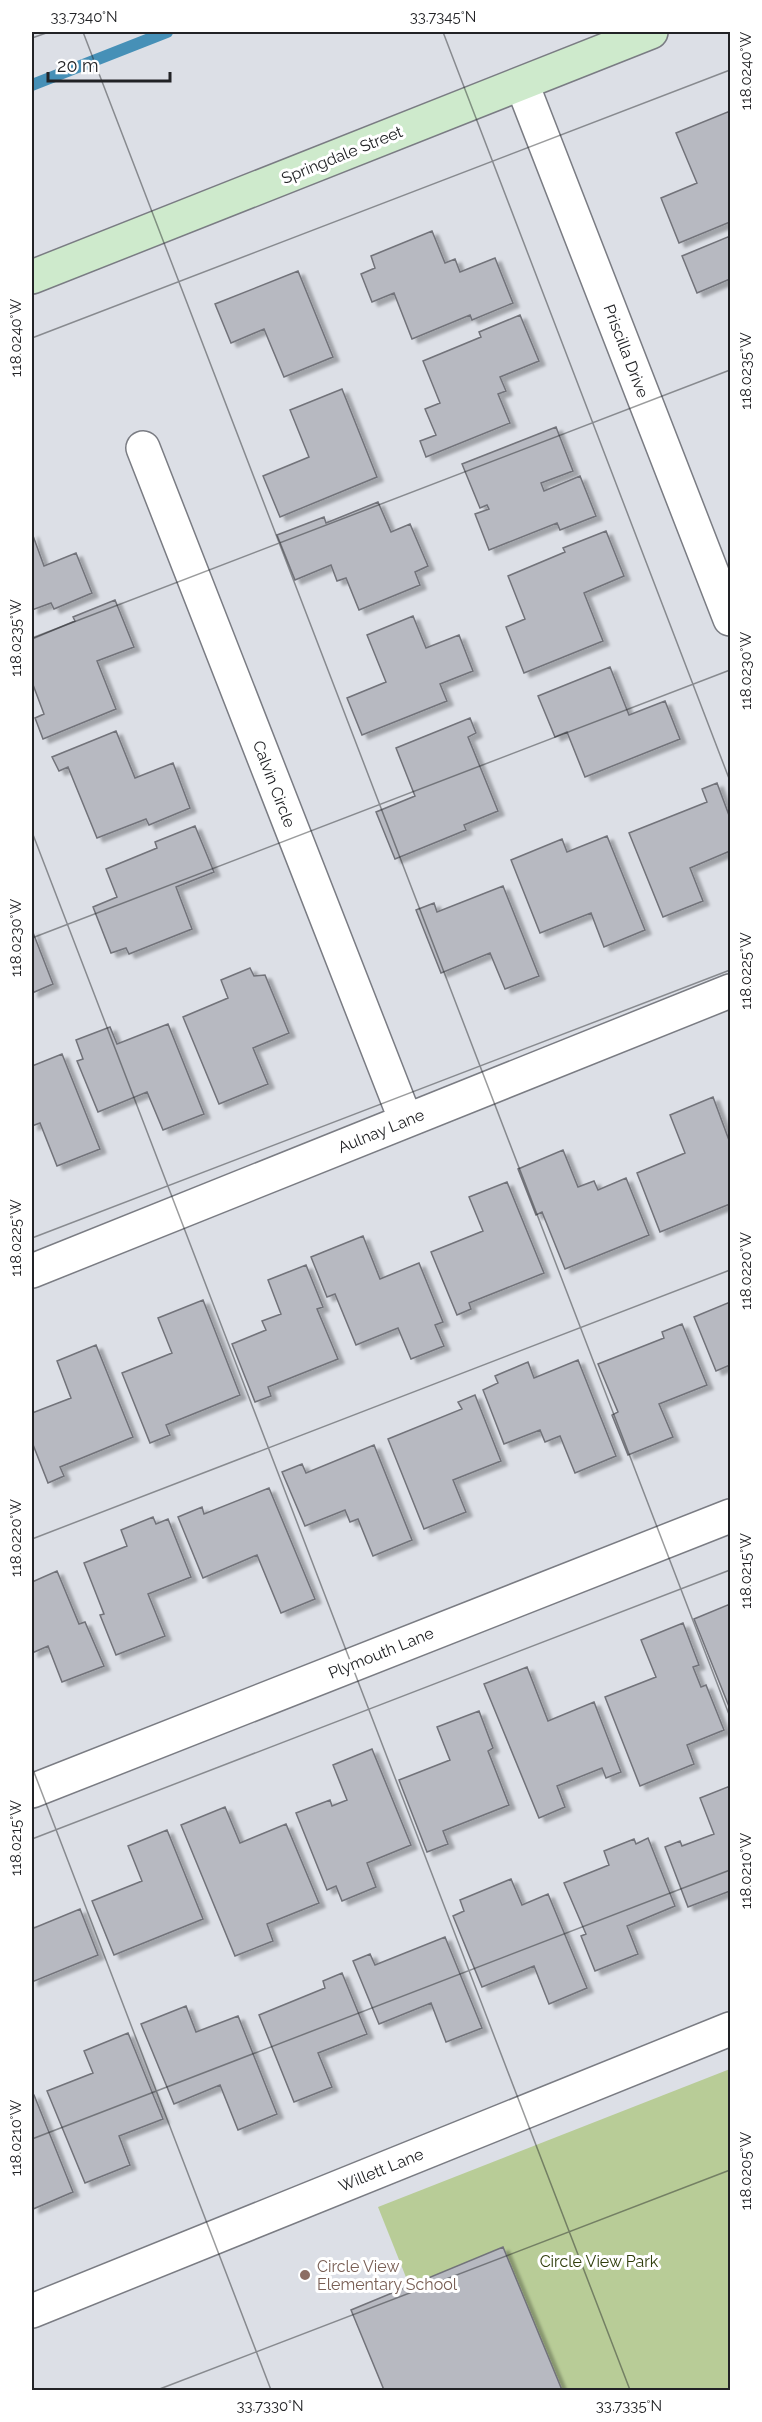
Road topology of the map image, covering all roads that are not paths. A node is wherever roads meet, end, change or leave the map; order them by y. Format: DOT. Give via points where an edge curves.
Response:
graph roads {
  1 [pos="651,32"];
  2 [pos="522,84"];
  3 [pos="32,277"];
  4 [pos="143,448"];
  5 [pos="730,619"];
  6 [pos="730,991"];
  7 [pos="406,1120"];
  8 [pos="32,1271"];
  9 [pos="730,1516"];
  10 [pos="32,1791"];
  11 [pos="730,2029"];
  12 [pos="32,2311"];
  1 -- 2 [label="main road, Springdale Street"];
  2 -- 3 [label="main road, Springdale Street"];
  2 -- 5 [label="street, Priscilla Drive"];
  4 -- 7 [label="street, Calvin Circle"];
  6 -- 7 [label="street, Aulnay Lane"];
  7 -- 8 [label="street, Aulnay Lane"];
  9 -- 10 [label="street, Plymouth Lane"];
  11 -- 12 [label="street, Willett Lane"];
}
